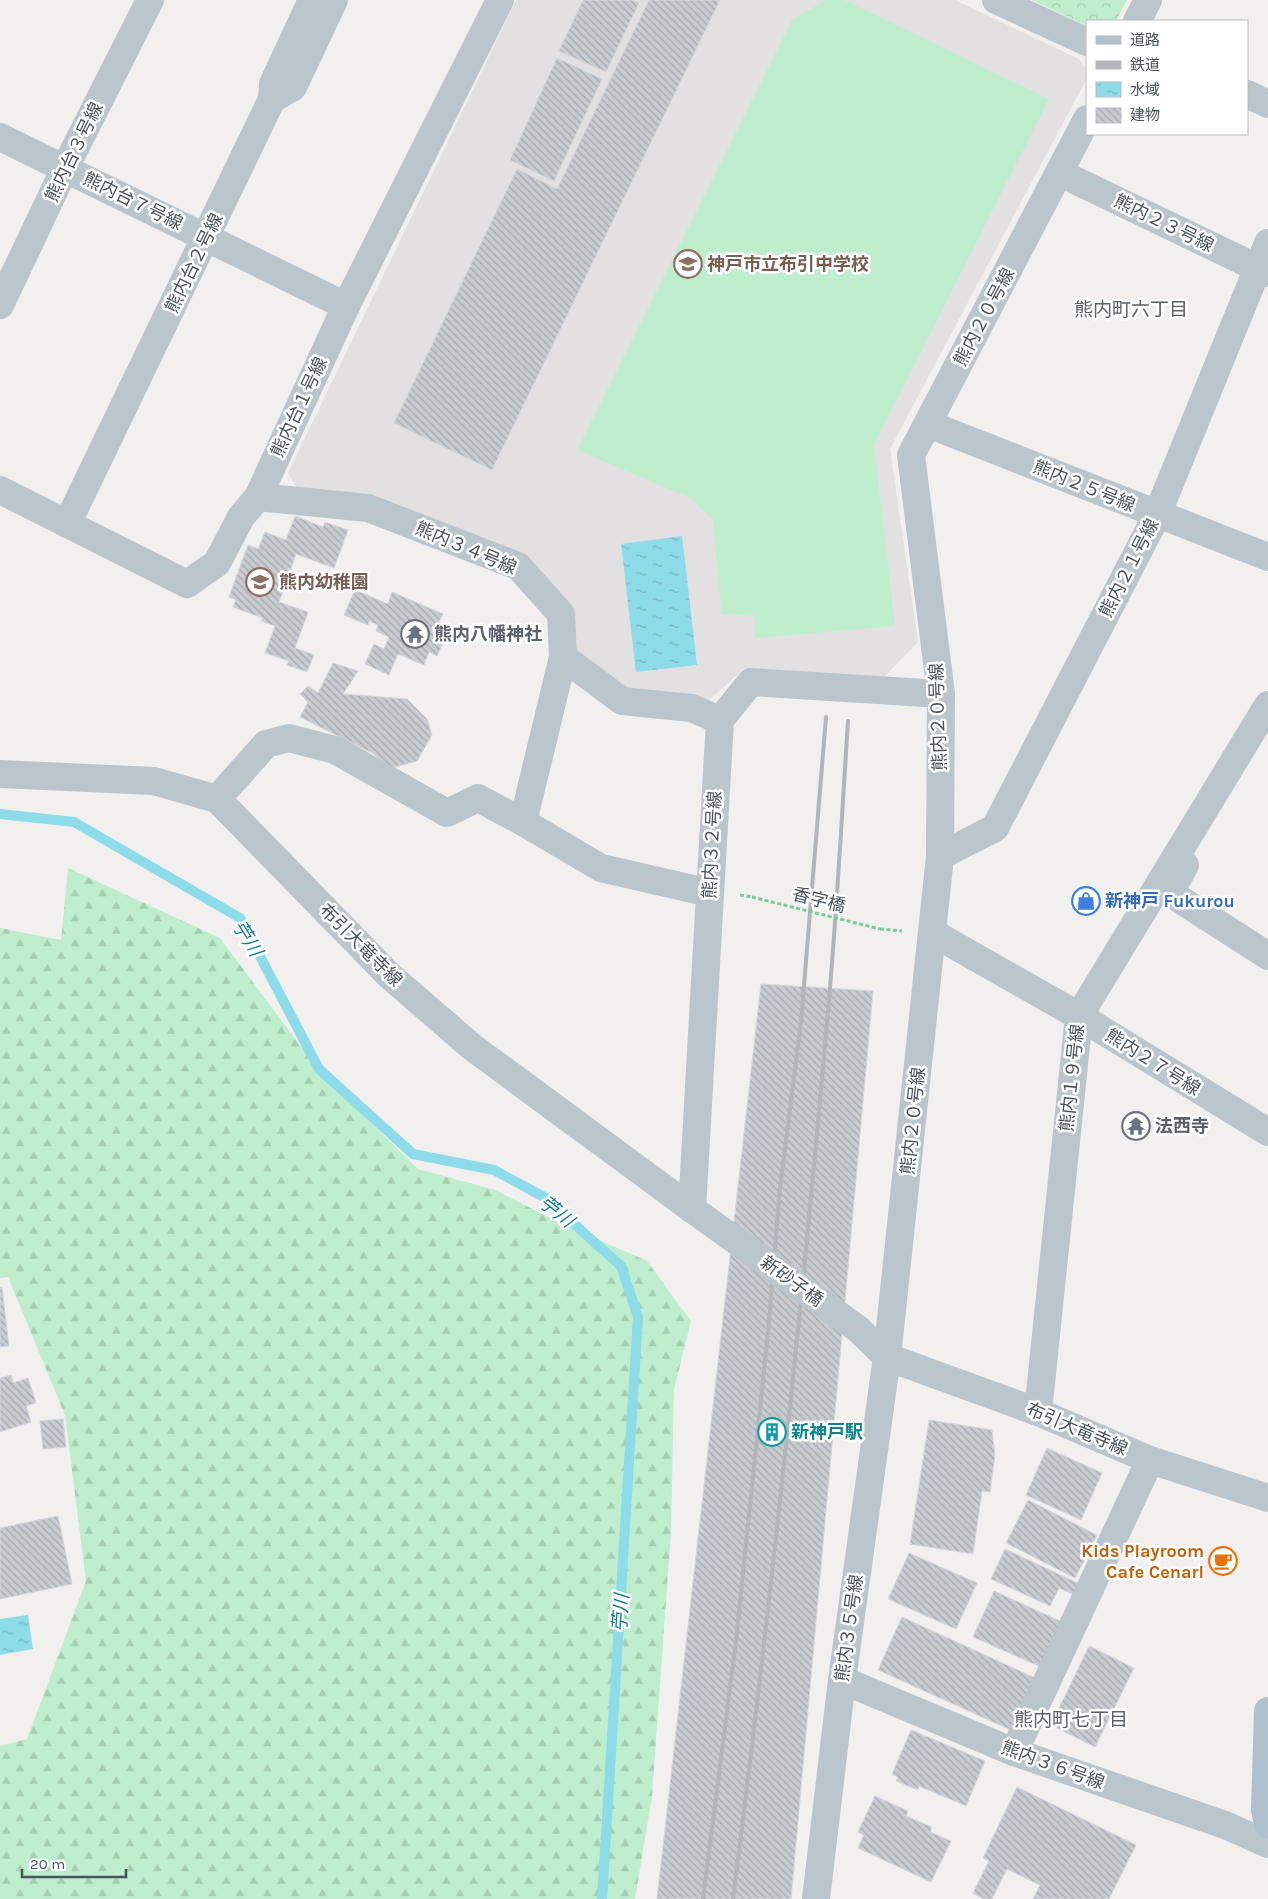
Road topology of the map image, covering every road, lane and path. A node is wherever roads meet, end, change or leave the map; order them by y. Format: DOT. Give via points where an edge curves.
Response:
graph roads {
  1 [pos="150,0"];
  2 [pos="312,0"];
  3 [pos="334,0"];
  4 [pos="500,0"];
  5 [pos="996,0"];
  6 [pos="1148,0"];
  7 [pos="1138,20"];
  8 [pos="1086,42"];
  9 [pos="1248,94"];
  10 [pos="272,99"];
  11 [pos="1268,104"];
  12 [pos="1086,121"];
  13 [pos="0,137"];
  14 [pos="66,168"];
  15 [pos="1060,173"];
  16 [pos="206,238"];
  17 [pos="1268,243"];
  18 [pos="1263,270"];
  19 [pos="0,305"];
  20 [pos="346,306"];
  21 [pos="928,424"];
  22 [pos="0,490"];
  23 [pos="258,496"];
  24 [pos="1156,514"];
  25 [pos="68,524"];
  26 [pos="1268,557"];
  27 [pos="563,657"];
  28 [pos="941,694"];
  29 [pos="1268,705"];
  30 [pos="720,720"];
  31 [pos="0,774"];
  32 [pos="217,799"];
  33 [pos="523,822"];
  34 [pos="940,856"];
  35 [pos="1175,857"];
  36 [pos="710,893"];
  37 [pos="752,897"];
  38 [pos="880,929"];
  39 [pos="933,933"];
  40 [pos="1268,956"];
  41 [pos="1078,1016"];
  42 [pos="1268,1132"];
  43 [pos="692,1209"];
  44 [pos="887,1358"];
  45 [pos="1038,1412"];
  46 [pos="1150,1460"];
  47 [pos="1268,1498"];
  48 [pos="842,1680"];
  49 [pos="1268,1711"];
  50 [pos="1014,1752"];
  51 [pos="1268,1824"];
  52 [pos="1268,1844"];
  53 [pos="816,1899"];
  1 -- 14 [label="street, 熊内台３号線"];
  2 -- 10 [label="street, 熊内台２号線" via="273,84"];
  3 -- 10 [label="street" via="293,87"];
  4 -- 20 [label="street, 熊内台１号線"];
  5 -- 8 [label="street"];
  6 -- 7 [label="street"];
  9 -- 11 [label="street"];
  10 -- 16 [label="street, 熊内台２号線"];
  12 -- 15 [label="street, 熊内２０号線"];
  13 -- 14 [label="street, 熊内台７号線"];
  14 -- 16 [label="street, 熊内台７号線"];
  14 -- 19 [label="street, 熊内台３号線"];
  15 -- 18 [label="street, 熊内２３号線"];
  15 -- 21 [label="street, 熊内２０号線"];
  16 -- 20 [label="street, 熊内台７号線"];
  16 -- 25 [label="street, 熊内台２号線"];
  17 -- 18 [label="street, 熊内２１号線"];
  18 -- 24 [label="street, 熊内２１号線"];
  20 -- 23 [label="street, 熊内台１号線"];
  21 -- 24 [label="street, 熊内２５号線"];
  21 -- 28 [label="street, 熊内２０号線" via="911,456"];
  22 -- 25 [label="street, 熊内台１号線"];
  23 -- 25 [label="street, 熊内台１号線" via="241,518 217,563 187,584"];
  23 -- 27 [label="street, 熊内３４号線" via="368,508 518,566 561,614"];
  24 -- 26 [label="street, 熊内２５号線"];
  24 -- 34 [label="street, 熊内２１号線" via="995,828"];
  27 -- 30 [label="street" via="622,701 691,708"];
  27 -- 33 [label="street, 熊内３４号線"];
  28 -- 30 [label="street" via="751,682"];
  28 -- 34 [label="street, 熊内２０号線"];
  29 -- 35 [label="street, 熊内１９号線"];
  30 -- 36 [label="street, 熊内３２号線"];
  31 -- 32 [label="street, 布引大竜寺線" via="154,781"];
  32 -- 33 [label="street" via="266,744 289,738 335,750 447,813 478,798"];
  32 -- 43 [label="street, 布引大竜寺線" via="390,976 472,1047"];
  33 -- 36 [label="street" via="601,868"];
  34 -- 39 [label="street, 熊内２０号線"];
  35 -- 40 [label="street" via="1187,861 1170,893"];
  35 -- 41 [label="street, 熊内１９号線"];
  36 -- 43 [label="street, 熊内３２号線"];
  37 -- 38 [label="path, 香字橋, bridge"];
  39 -- 41 [label="street, 熊内２７号線"];
  39 -- 44 [label="street, 熊内２０号線"];
  41 -- 42 [label="street, 熊内２７号線"];
  41 -- 45 [label="street, 熊内１９号線"];
  43 -- 44 [label="street, 新砂子橋, bridge" via="858,1329"];
  44 -- 45 [label="street, 布引大竜寺線"];
  44 -- 48 [label="street, 熊内３５号線"];
  45 -- 46 [label="street, 布引大竜寺線"];
  46 -- 47 [label="street, 布引大竜寺線"];
  46 -- 50 [label="street"];
  48 -- 50 [label="street, 熊内３６号線"];
  48 -- 53 [label="street, 熊内３５号線"];
  49 -- 51 [label="main road" via="1265,1810"];
  50 -- 52 [label="street, 熊内３６号線" via="1225,1825"];
}
